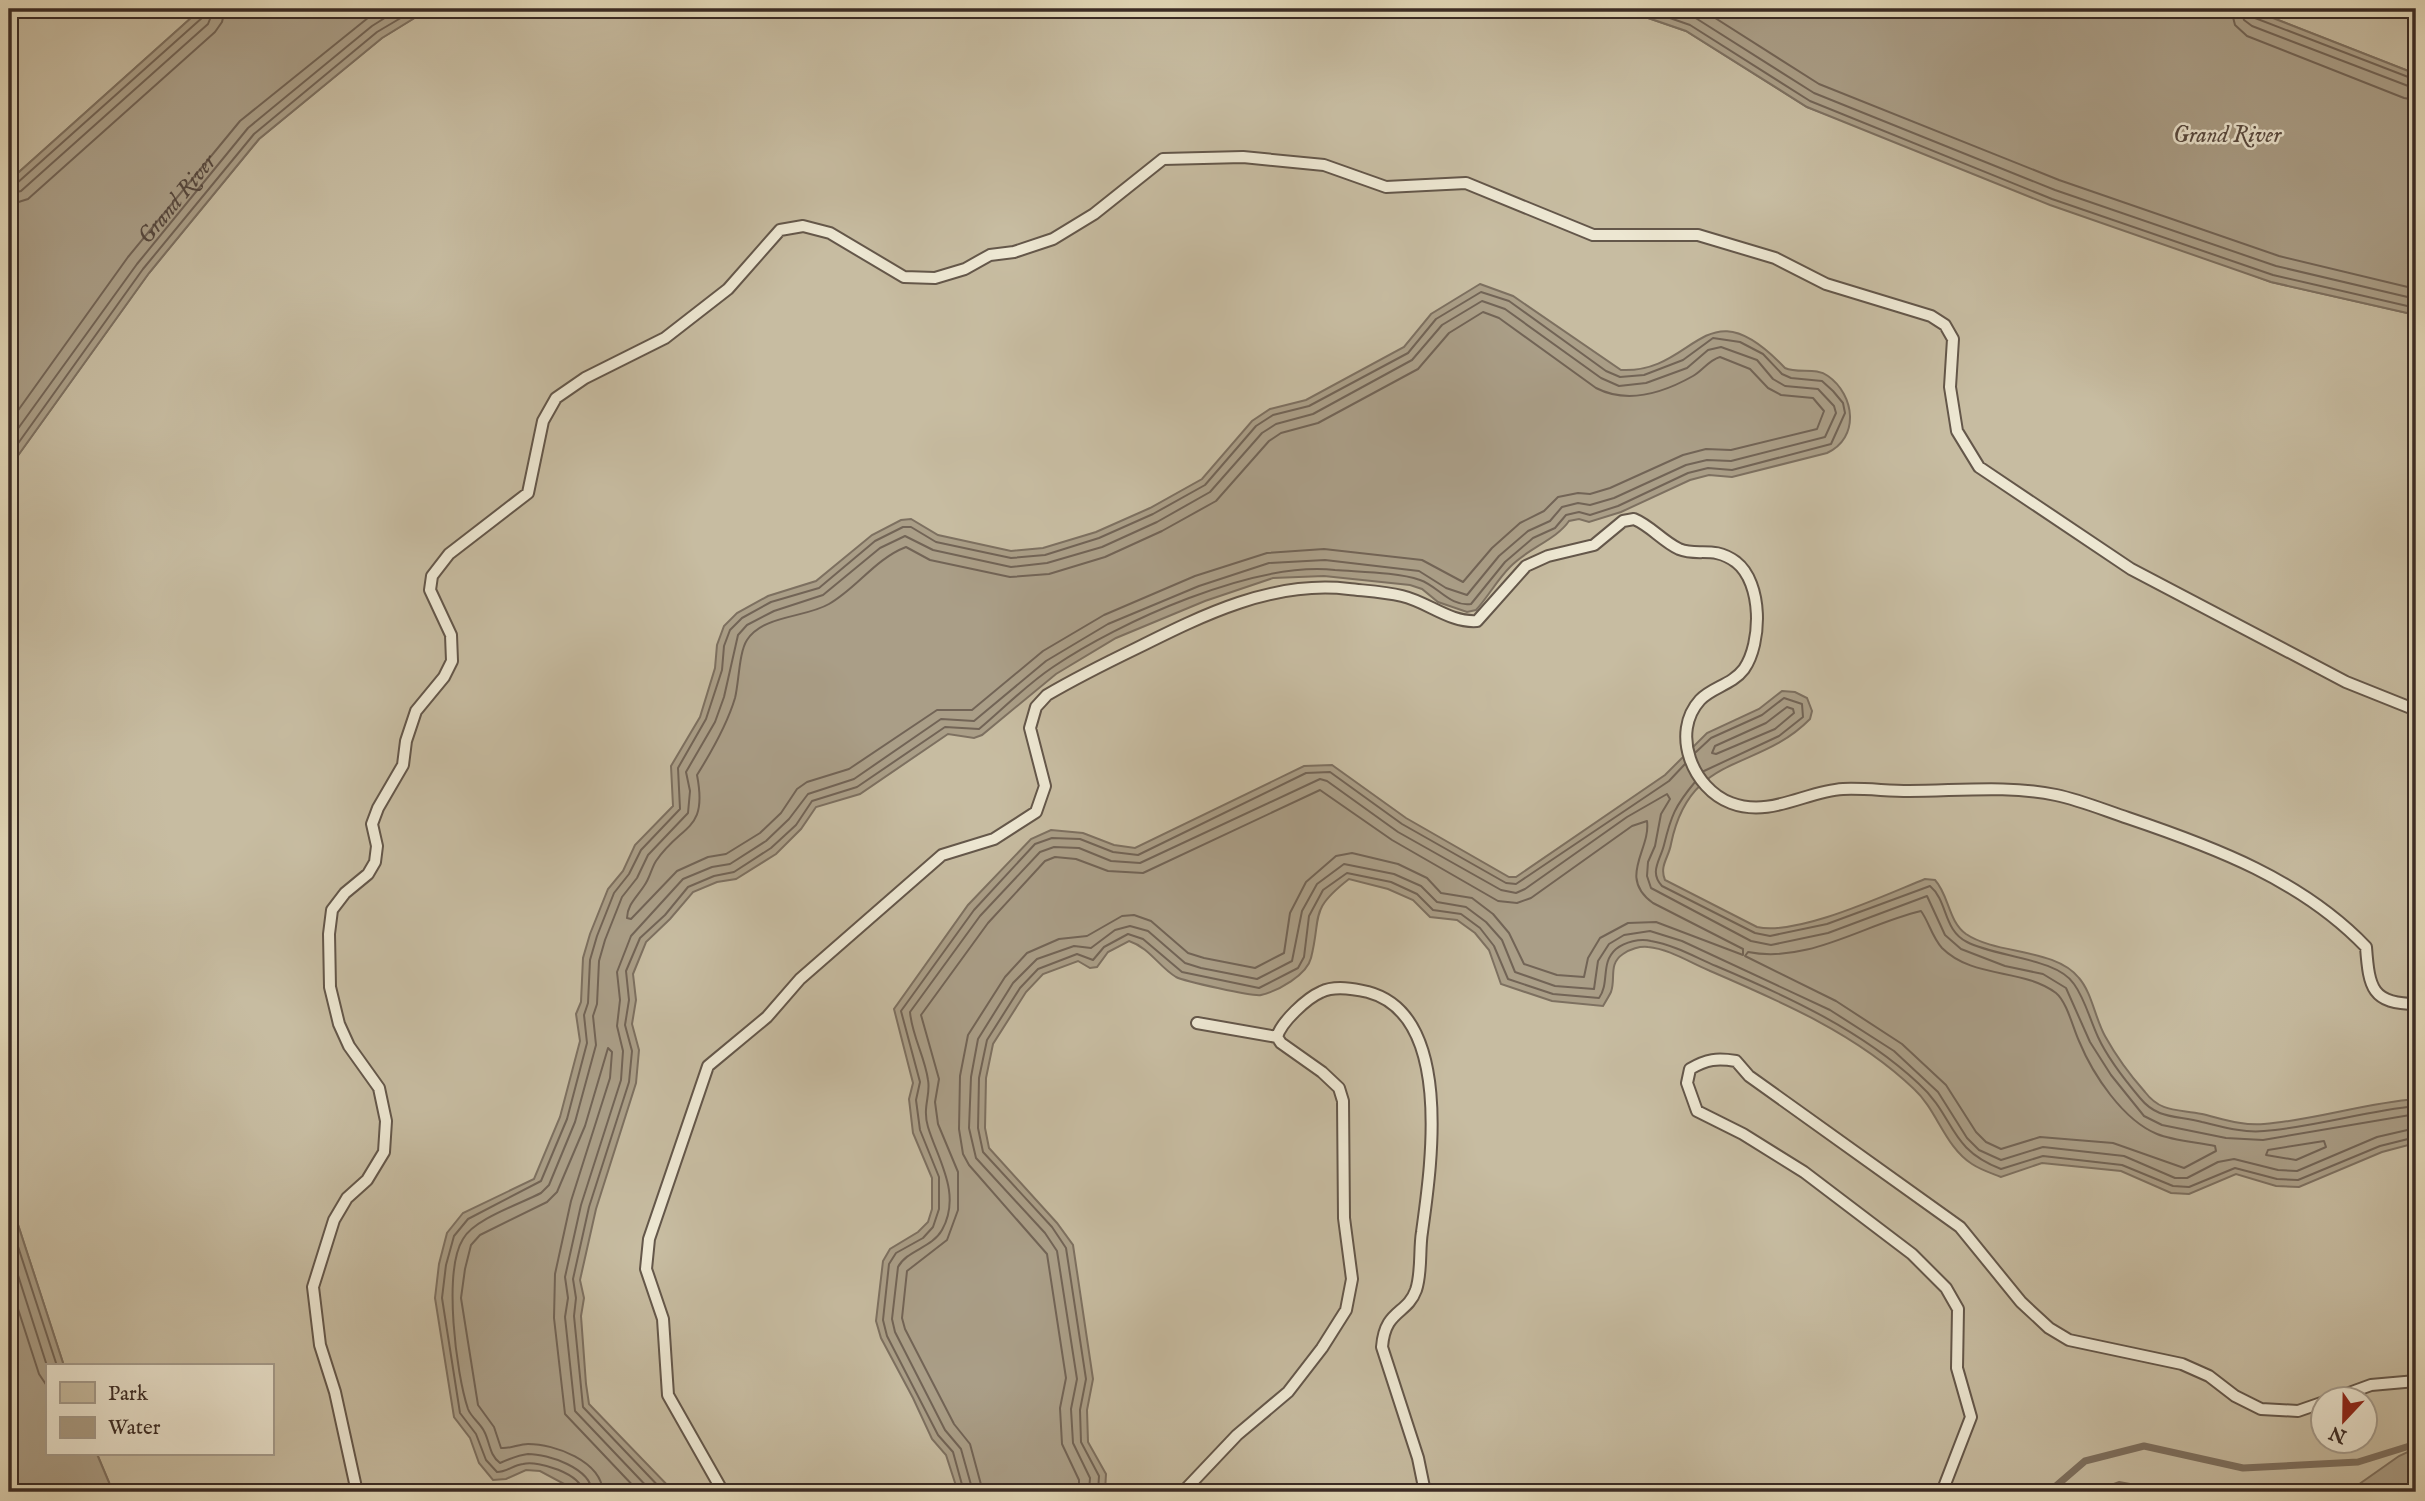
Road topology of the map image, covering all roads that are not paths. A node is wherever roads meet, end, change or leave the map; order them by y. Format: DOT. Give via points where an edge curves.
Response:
graph roads {
  1 [pos="2416,710"];
  2 [pos="2416,1004"];
  3 [pos="1197,1023"];
  4 [pos="1277,1037"];
  5 [pos="2416,1381"];
  6 [pos="2368,1386"];
  7 [pos="2310,1407"];
  8 [pos="357,1492"];
  9 [pos="723,1492"];
  10 [pos="1183,1492"];
  11 [pos="1425,1492"];
  12 [pos="1942,1492"];
  1 -- 8 [label="lane" via="2346,682 2131,569 1982,469 1957,431 1950,387 1953,339 1945,325 1931,316 1826,284 1803,269 1763,254 1698,235 1593,235 1466,183 1386,187 1324,165 1243,157 1163,159 1094,214 1053,239 990,255 935,278 904,277 830,233 803,226 780,230 728,289 665,338 585,377 556,398 543,421 528,493 449,554 432,576 430,590 451,635 453,661 416,711 403,765 372,824 375,862 332,910 328,934 330,987 339,1024 379,1088 386,1121 384,1152 334,1220 313,1287 320,1345"];
  2 -- 9 [label="lane" via="2390,1004 2378,995 2365,947 2306,897 2209,845 2079,801 2014,790 1841,789 1786,804 1731,803 1706,786 1689,762 1687,724 1700,700 1745,668 1755,628 1751,585 1738,564 1723,555 1682,551 1633,519 1623,521 1594,545 1526,566 1478,621 1393,595 1346,588 1275,592 1232,604 1046,695 1036,707 1030,728 1045,786 1036,812 995,839 942,855 709,1066 649,1239 646,1269 663,1319 668,1395"];
  3 -- 4 [label="lane"];
  4 -- 10 [label="lane" via="1339,1088 1343,1101 1342,1191 1352,1279 1349,1296 1341,1319 1288,1392 1237,1435"];
  4 -- 11 [label="lane" via="1322,991 1351,988 1382,996 1405,1016 1421,1041 1427,1069 1432,1171 1416,1291 1383,1329 1382,1347"];
  5 -- 6 [label="lane"];
  7 -- 12 [label="lane" via="2298,1411 2261,1409 2182,1364 2069,1340 2021,1302 1960,1227 1749,1076 1736,1061 1705,1060 1690,1069 1687,1083 1696,1111 1804,1172 1864,1216 1912,1254 1946,1288 1958,1309 1957,1368 1971,1417"];
}
